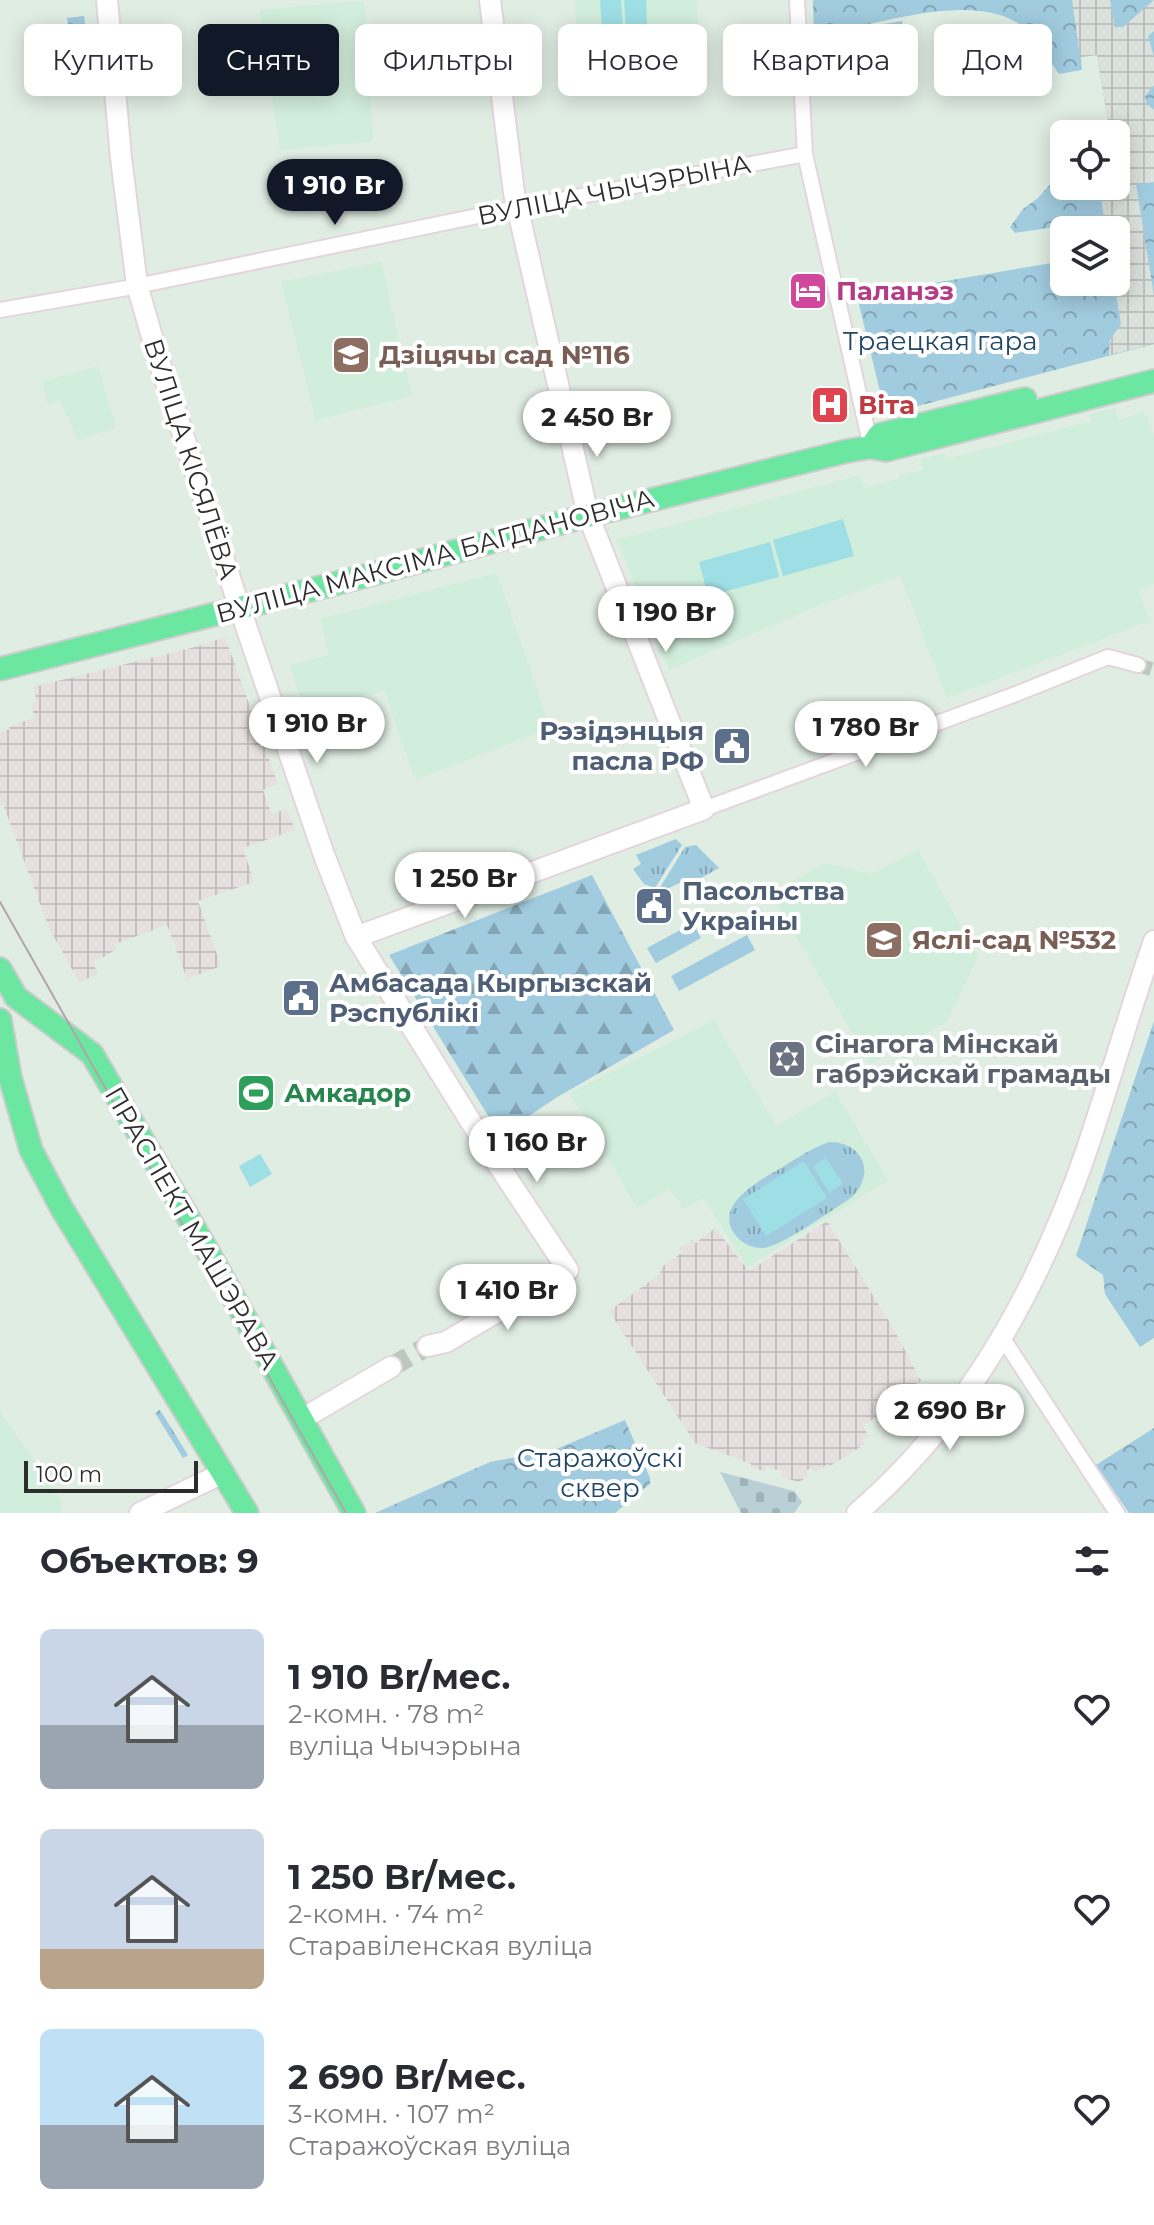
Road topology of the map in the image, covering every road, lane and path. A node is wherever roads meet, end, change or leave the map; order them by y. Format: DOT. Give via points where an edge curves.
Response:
graph roads {
  1 [pos="107,0"];
  2 [pos="490,0"];
  3 [pos="797,0"];
  4 [pos="805,154"];
  5 [pos="517,208"];
  6 [pos="137,285"];
  7 [pos="0,310"];
  8 [pos="1154,366"];
  9 [pos="1154,382"];
  10 [pos="871,447"];
  11 [pos="588,515"];
  12 [pos="240,608"];
  13 [pos="1138,665"];
  14 [pos="0,669"];
  15 [pos="704,809"];
  16 [pos="356,937"];
  17 [pos="1154,941"];
  18 [pos="4,984"];
  19 [pos="0,1020"];
  20 [pos="1002,1337"];
  21 [pos="428,1346"];
  22 [pos="391,1367"];
  23 [pos="302,1419"];
  24 [pos="223,1473"];
  25 [pos="140,1513"];
  26 [pos="247,1513"];
  27 [pos="354,1513"];
  28 [pos="857,1513"];
  29 [pos="1117,1513"];
  1 -- 6 [label="street, ВУЛІЦА КІСЯЛЁВА"];
  2 -- 5 [label="street"];
  3 -- 4 [label="street"];
  4 -- 5 [label="street, ВУЛІЦА ЧЫЧЭРЫНА"];
  4 -- 10 [label="street"];
  5 -- 6 [label="street, ВУЛІЦА ЧЫЧЭРЫНА"];
  5 -- 11 [label="street"];
  6 -- 7 [label="street, ВУЛІЦА ЧЫЧЭРЫНА"];
  6 -- 12 [label="street, ВУЛІЦА КІСЯЛЁВА"];
  8 -- 10 [label="main road, ВУЛІЦА МАКСІМА БАГДАНОВІЧА" via="879,435"];
  9 -- 10 [label="main road, ВУЛІЦА МАКСІМА БАГДАНОВІЧА" via="886,450"];
  10 -- 11 [label="main road, ВУЛІЦА МАКСІМА БАГДАНОВІЧА"];
  11 -- 12 [label="main road, ВУЛІЦА МАКСІМА БАГДАНОВІЧА"];
  11 -- 15 [label="street"];
  12 -- 14 [label="main road, ВУЛІЦА МАКСІМА БАГДАНОВІЧА"];
  12 -- 16 [label="street, ВУЛІЦА КІСЯЛЁВА"];
  13 -- 15 [label="street" via="1108,657"];
  15 -- 16 [label="street"];
  16 -- 21 [label="street, ВУЛІЦА КІСЯЛЁВА" via="568,1270 446,1342"];
  17 -- 20 [label="street" via="1068,1199"];
  18 -- 23 [label="main road, ПРАСПЕКТ МАШЭРАВА" via="92,1054"];
  19 -- 24 [label="main road" via="31,1150"];
  20 -- 28 [label="street" via="933,1438"];
  20 -- 29 [label="street"];
  22 -- 23 [label="street"];
  23 -- 27 [label="main road, ПРАСПЕКТ МАШЭРАВА"];
  24 -- 25 [label="street"];
  24 -- 26 [label="main road"];
}
